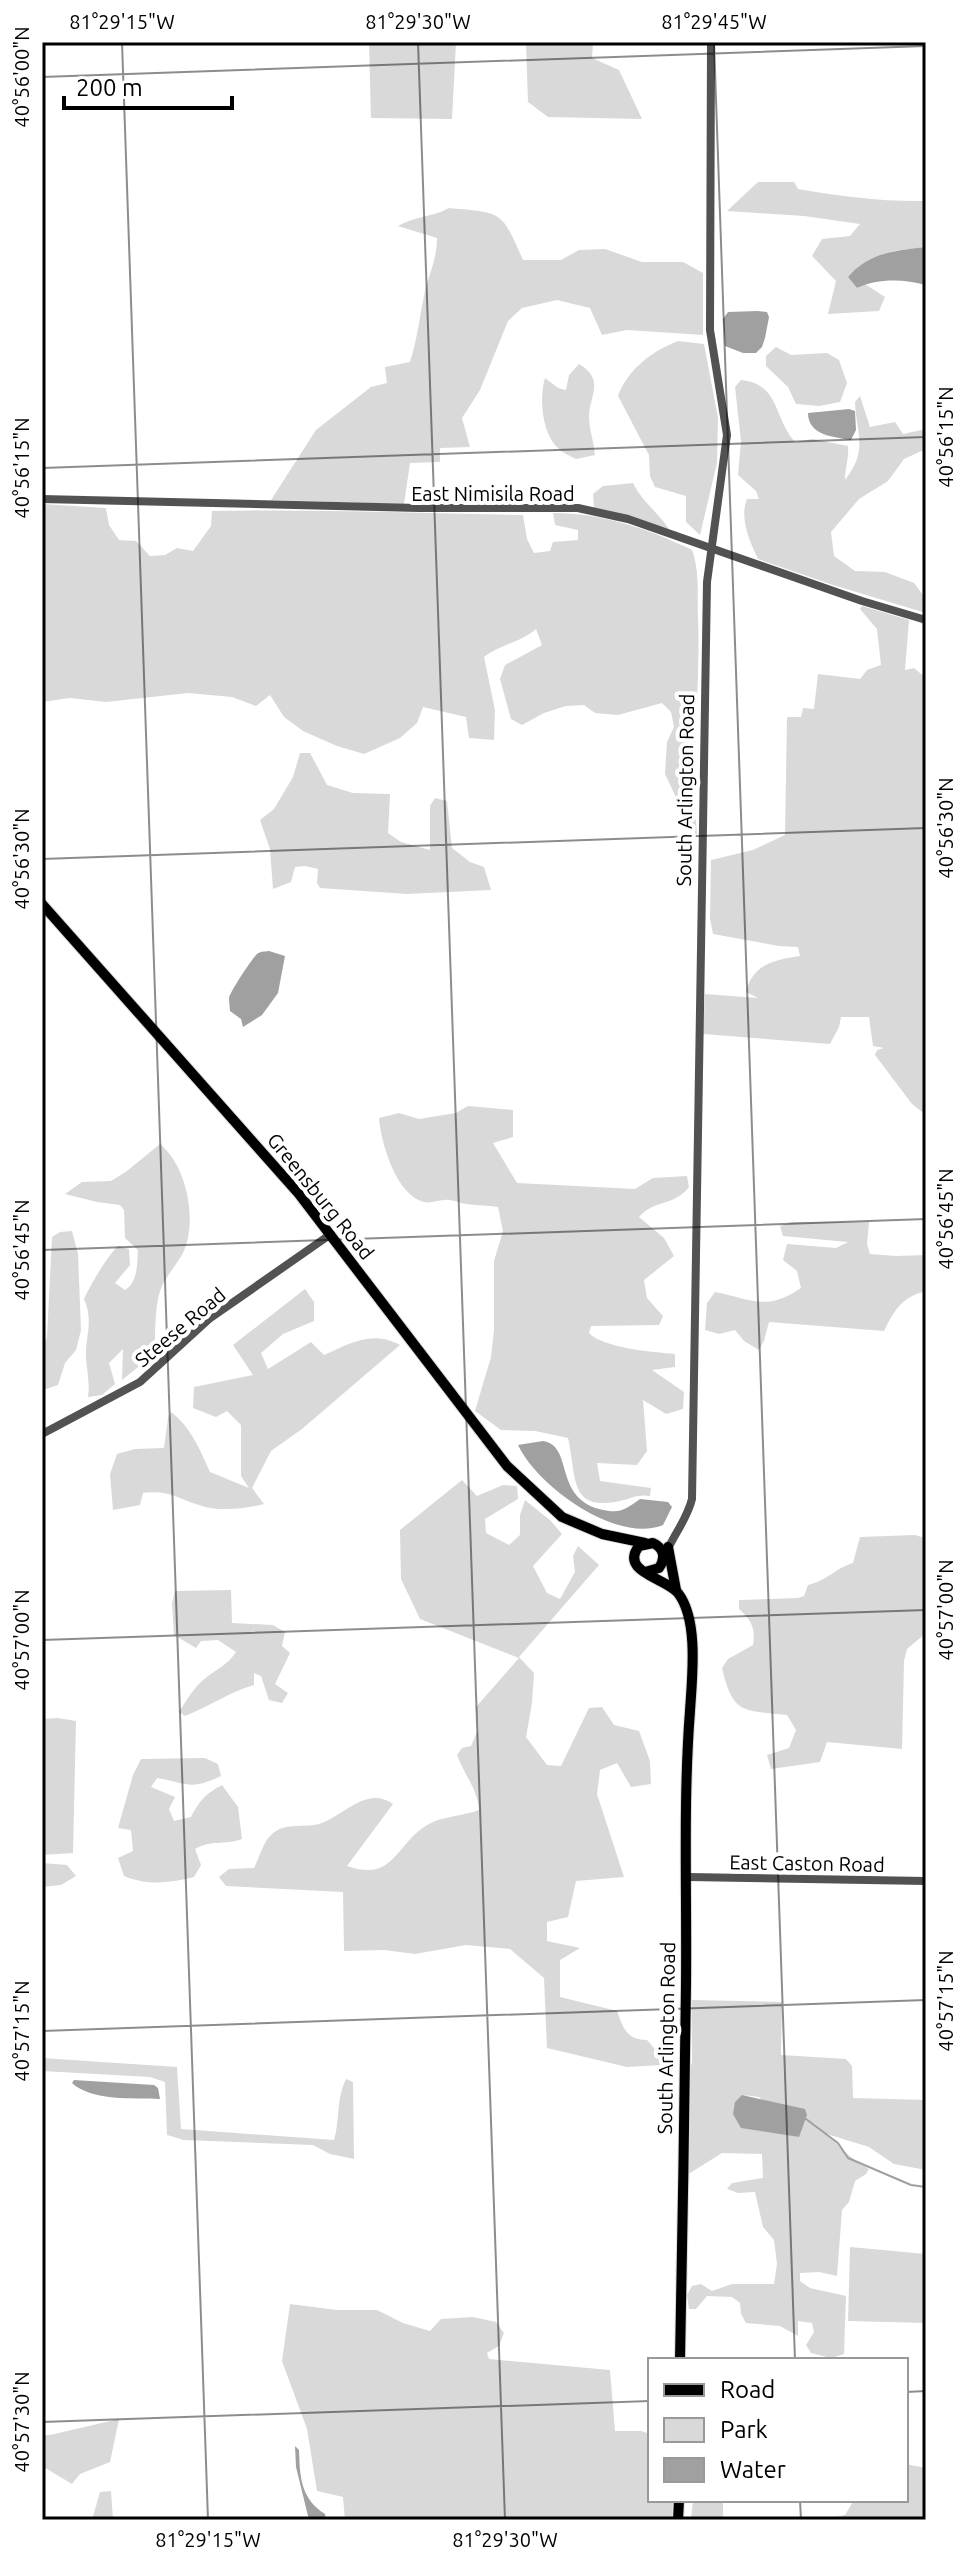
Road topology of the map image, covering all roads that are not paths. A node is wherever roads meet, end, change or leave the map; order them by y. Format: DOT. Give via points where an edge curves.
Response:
graph roads {
  1 [pos="711,42"];
  2 [pos="42,499"];
  3 [pos="709,549"];
  4 [pos="926,620"];
  5 [pos="42,904"];
  6 [pos="331,1234"];
  7 [pos="42,1434"];
  8 [pos="673,1536"];
  9 [pos="620,1539"];
  10 [pos="649,1543"];
  11 [pos="668,1547"];
  12 [pos="633,1556"];
  13 [pos="663,1560"];
  14 [pos="645,1572"];
  15 [pos="672,1588"];
  16 [pos="687,1877"];
  17 [pos="926,1881"];
  18 [pos="680,2358"];
  1 -- 3 [label="street, South Arlington Road" via="710,330 727,435"];
  2 -- 3 [label="street, East Nimisila Road" via="578,508 628,519"];
  3 -- 4 [label="street, East Nimisila Road"];
  3 -- 8 [label="street, South Arlington Road" via="693,1488 689,1512"];
  5 -- 6 [label="main road, Greensburg Road"];
  6 -- 7 [label="street, Steese Road" via="201,1325 140,1382"];
  6 -- 9 [label="main road, Greensburg Road" via="497,1454 562,1517"];
  8 -- 10 [label="street"];
  8 -- 11 [label="street, South Arlington Road"];
  9 -- 10 [label="main road"];
  9 -- 12 [label="main road"];
  10 -- 12 [label="main road"];
  10 -- 13 [label="main road" via="661,1549"];
  11 -- 13 [label="street, South Arlington Road"];
  11 -- 15 [label="main road"];
  12 -- 14 [label="main road"];
  13 -- 14 [label="main road" via="655,1571"];
  13 -- 15 [label="main road"];
  14 -- 15 [label="main road"];
  15 -- 16 [label="main road, South Arlington Road" via="685,1605 691,1627"];
  16 -- 17 [label="street, East Caston Road"];
  16 -- 18 [label="main road, South Arlington Road"];
}
